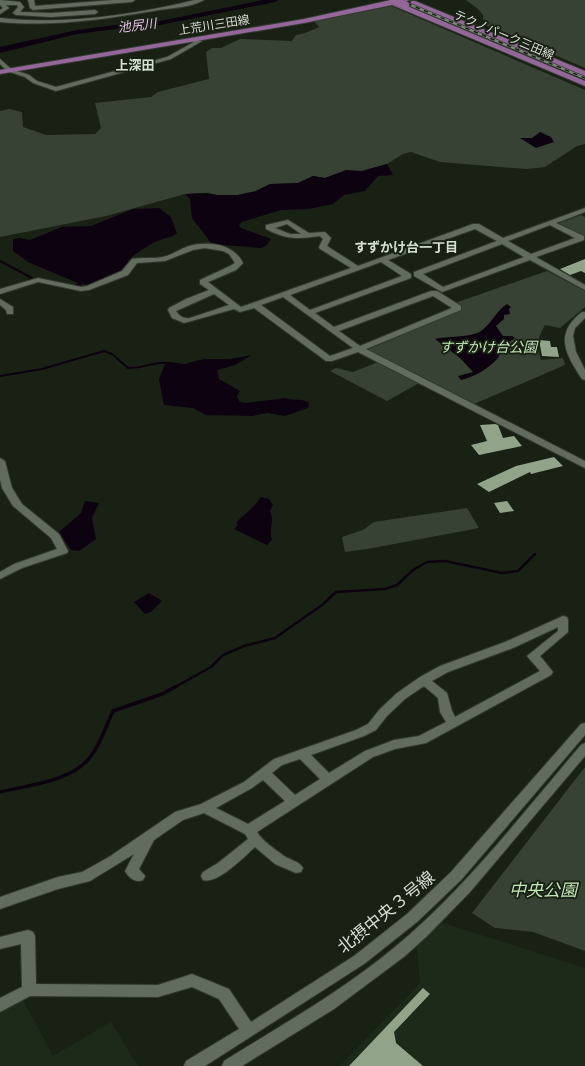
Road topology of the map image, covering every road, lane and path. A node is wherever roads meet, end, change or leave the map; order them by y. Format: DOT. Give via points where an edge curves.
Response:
graph roads {
  1 [pos="30,0"];
  2 [pos="60,0"];
  3 [pos="132,0"];
  4 [pos="164,0"];
  5 [pos="194,0"];
  6 [pos="201,0"];
  7 [pos="181,1"];
  8 [pos="390,1"];
  9 [pos="1,2"];
  10 [pos="406,2"];
  11 [pos="416,2"];
  12 [pos="101,3"];
  13 [pos="56,6"];
  14 [pos="0,12"];
  15 [pos="0,19"];
  16 [pos="193,40"];
  17 [pos="0,61"];
  18 [pos="9,70"];
  19 [pos="585,71"];
  20 [pos="0,72"];
  21 [pos="585,74"];
  22 [pos="585,83"];
  23 [pos="584,212"];
  24 [pos="551,223"];
  25 [pos="308,235"];
  26 [pos="503,241"];
  27 [pos="531,257"];
  28 [pos="383,260"];
  29 [pos="358,269"];
  30 [pos="584,286"];
  31 [pos="215,291"];
  32 [pos="0,292"];
  33 [pos="285,295"];
  34 [pos="0,301"];
  35 [pos="256,305"];
  36 [pos="235,306"];
  37 [pos="10,312"];
  38 [pos="309,313"];
  39 [pos="585,314"];
  40 [pos="334,330"];
  41 [pos="360,349"];
  42 [pos="585,377"];
  43 [pos="0,461"];
  44 [pos="585,466"];
  45 [pos="0,576"];
  46 [pos="424,680"];
  47 [pos="453,722"];
  48 [pos="585,727"];
  49 [pos="585,748"];
  50 [pos="301,753"];
  51 [pos="263,772"];
  52 [pos="329,780"];
  53 [pos="294,802"];
  54 [pos="205,808"];
  55 [pos="252,835"];
  56 [pos="150,836"];
  57 [pos="296,868"];
  58 [pos="138,876"];
  59 [pos="208,876"];
  60 [pos="0,904"];
  61 [pos="0,943"];
  62 [pos="29,990"];
  63 [pos="0,1005"];
  64 [pos="249,1031"];
  65 [pos="191,1066"];
  66 [pos="229,1066"];
  1 -- 13 [label="street" via="33,8"];
  2 -- 13 [label="street" via="55,0"];
  3 -- 12 [label="street"];
  4 -- 9 [label="street" via="168,3 104,12 51,15 16,13 21,6 18,3"];
  5 -- 7 [label="street"];
  6 -- 15 [label="street" via="59,22 33,23"];
  7 -- 15 [label="street" via="60,21"];
  8 -- 10 [label="main road, 上荒川三田線"];
  8 -- 16 [label="main road, 上荒川三田線" via="304,21"];
  8 -- 22 [label="main road"];
  9 -- 14 [label="street" via="6,8"];
  10 -- 11 [label="main road, テクノパーク三田線"];
  10 -- 22 [label="main road, テクノパーク三田線"];
  11 -- 19 [label="main road"];
  11 -- 21 [label="main road, テクノパーク三田線"];
  12 -- 13 [label="street"];
  16 -- 18 [label="main road, 上荒川三田線"];
  16 -- 18 [label="street" via="199,42 169,58 56,89"];
  17 -- 18 [label="street"];
  18 -- 20 [label="main road, 上荒川三田線"];
  23 -- 24 [label="street"];
  24 -- 26 [label="street"];
  24 -- 27 [label="street" via="581,238"];
  25 -- 29 [label="street" via="322,234 326,238 323,247"];
  26 -- 27 [label="street"];
  26 -- 27 [label="street" via="417,274 442,290"];
  26 -- 28 [label="street" via="476,226"];
  27 -- 30 [label="street"];
  28 -- 29 [label="street"];
  28 -- 38 [label="street" via="408,276"];
  29 -- 33 [label="street"];
  31 -- 32 [label="street" via="203,282 239,263 232,252 209,246 191,248 165,259 135,261 125,273 89,288 81,289 38,280"];
  31 -- 36 [label="street"];
  31 -- 36 [label="street" via="172,310 175,316 191,320"];
  33 -- 35 [label="street"];
  33 -- 38 [label="street"];
  34 -- 37 [label="street" via="10,309"];
  35 -- 36 [label="street" via="240,310"];
  35 -- 41 [label="street" via="329,359"];
  38 -- 40 [label="street"];
  39 -- 42 [label="street" via="577,319 568,332 570,350"];
  40 -- 41 [label="street"];
  40 -- 41 [label="street" via="434,293 458,308"];
  41 -- 44 [label="street"];
  43 -- 45 [label="street" via="7,488 18,506 55,536 63,551 18,566"];
  46 -- 47 [label="street" via="443,696 446,712"];
  46 -- 47 [label="street" via="444,669 509,645 563,620 563,632 532,656 547,672"];
  46 -- 50 [label="street" via="401,696 372,727"];
  47 -- 52 [label="street" via="422,740 394,745 369,754"];
  48 -- 64 [label="street, 北摂中央３号線" via="456,876 412,918 360,960"];
  49 -- 66 [label="street" via="505,842 422,932 353,987"];
  50 -- 51 [label="street" via="278,762"];
  50 -- 52 [label="street"];
  51 -- 53 [label="street"];
  51 -- 54 [label="street" via="248,785"];
  52 -- 53 [label="street"];
  53 -- 55 [label="street"];
  54 -- 55 [label="street"];
  54 -- 56 [label="street" via="179,816"];
  55 -- 57 [label="street" via="280,860"];
  55 -- 59 [label="street" via="223,867"];
  56 -- 58 [label="street" via="132,871"];
  56 -- 60 [label="street" via="85,877 58,883"];
  61 -- 62 [label="street" via="28,936"];
  62 -- 63 [label="street"];
  62 -- 64 [label="street" via="158,991 192,980 224,994"];
  64 -- 65 [label="street, 北摂中央３号線"];
}
